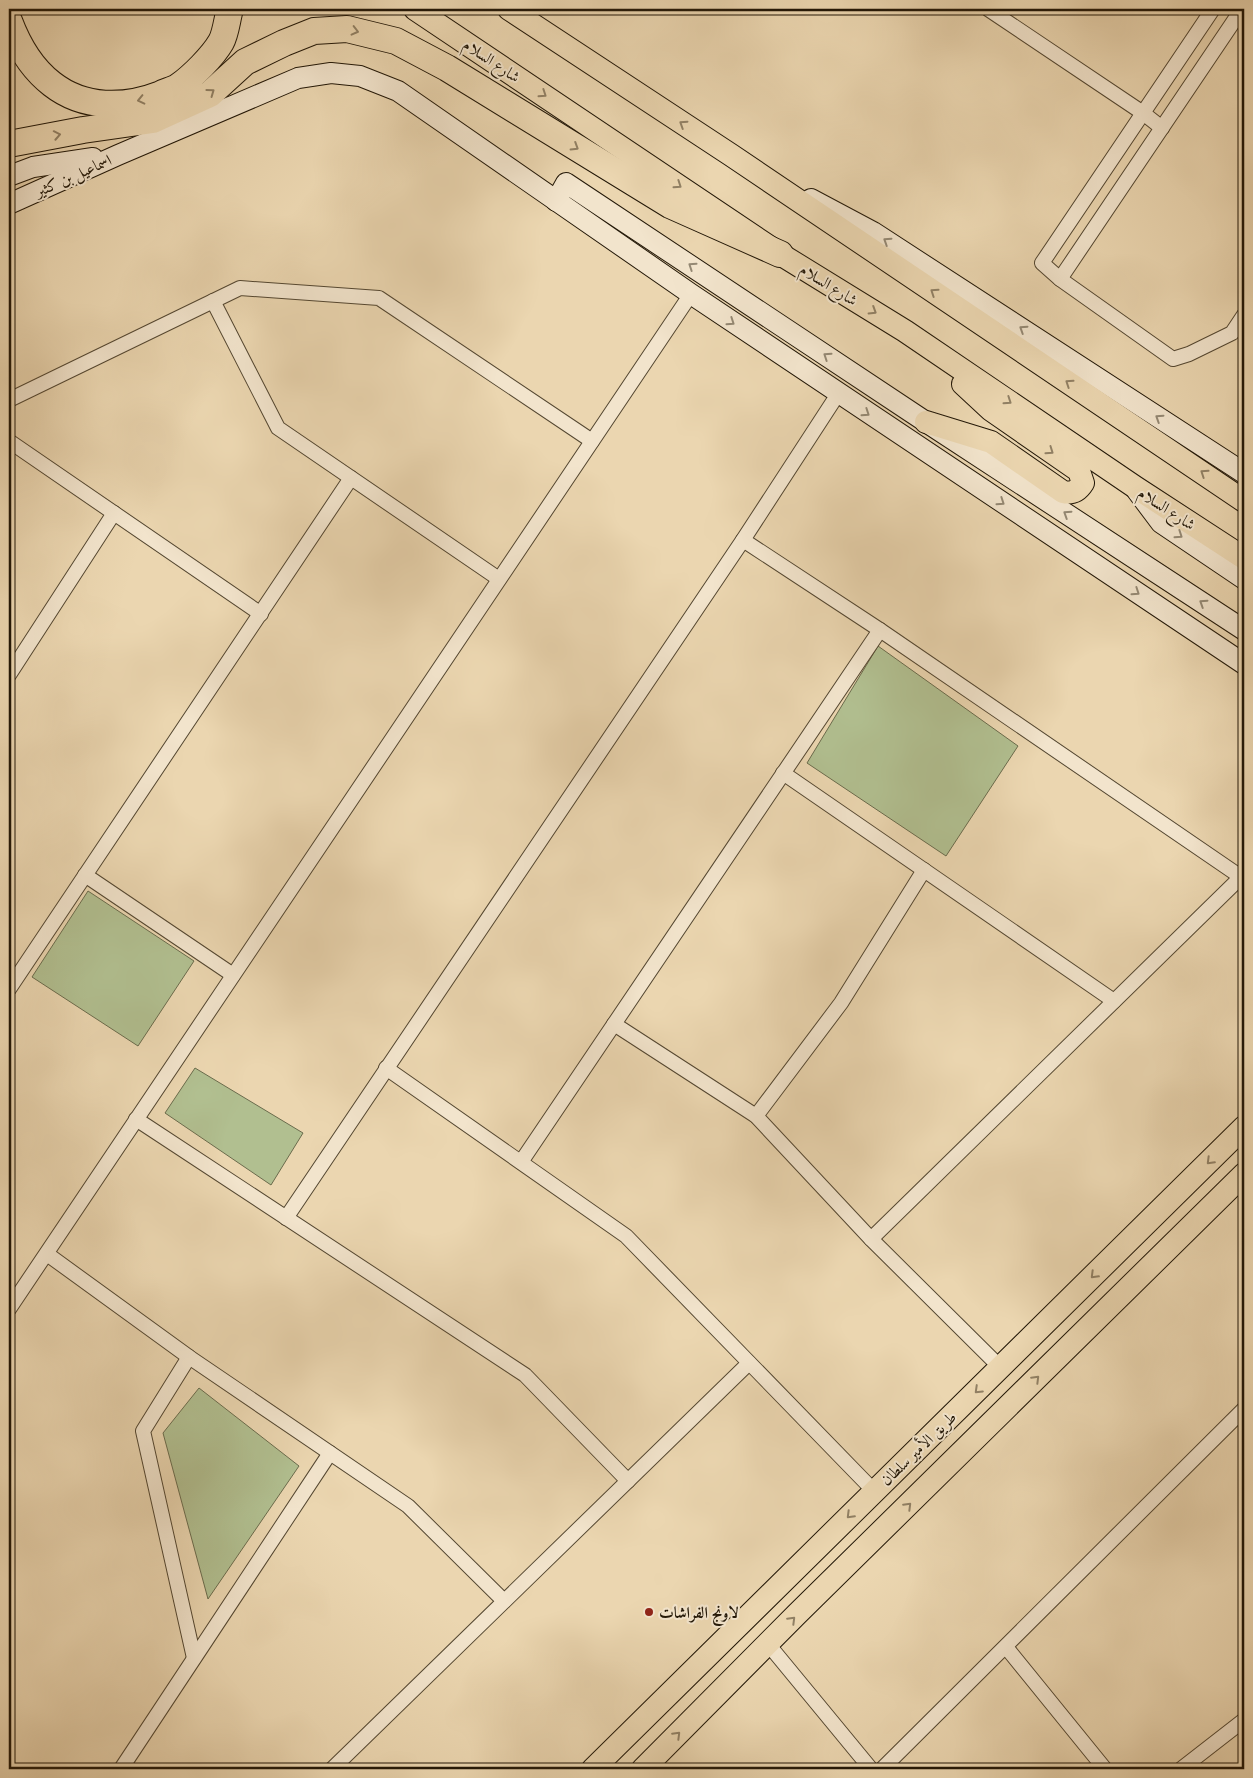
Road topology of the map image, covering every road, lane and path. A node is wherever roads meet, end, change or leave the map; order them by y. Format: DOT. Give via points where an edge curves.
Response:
graph roads {
  1 [pos="230,9"];
  2 [pos="415,9"];
  3 [pos="508,9"];
  4 [pos="988,9"];
  5 [pos="1213,9"];
  6 [pos="1242,9"];
  7 [pos="1006,14"];
  8 [pos="9,21"];
  9 [pos="1143,113"];
  10 [pos="1162,128"];
  11 [pos="9,144"];
  12 [pos="118,155"];
  13 [pos="730,155"];
  14 [pos="9,176"];
  15 [pos="556,201"];
  16 [pos="9,204"];
  17 [pos="780,254"];
  18 [pos="1060,279"];
  19 [pos="691,294"];
  20 [pos="213,301"];
  21 [pos="1244,315"];
  22 [pos="905,331"];
  23 [pos="838,394"];
  24 [pos="9,400"];
  25 [pos="926,422"];
  26 [pos="9,441"];
  27 [pos="592,441"];
  28 [pos="1244,473"];
  29 [pos="351,478"];
  30 [pos="1135,487"];
  31 [pos="1244,501"];
  32 [pos="114,513"];
  33 [pos="743,540"];
  34 [pos="1244,558"];
  35 [pos="1244,578"];
  36 [pos="499,579"];
  37 [pos="260,614"];
  38 [pos="880,630"];
  39 [pos="1244,630"];
  40 [pos="1244,664"];
  41 [pos="9,675"];
  42 [pos="784,773"];
  43 [pos="924,870"];
  44 [pos="86,875"];
  45 [pos="1243,876"];
  46 [pos="233,975"];
  47 [pos="9,989"];
  48 [pos="1114,1001"];
  49 [pos="614,1024"];
  50 [pos="386,1068"];
  51 [pos="756,1116"];
  52 [pos="136,1119"];
  53 [pos="1244,1127"];
  54 [pos="521,1162"];
  55 [pos="1244,1174"];
  56 [pos="286,1218"];
  57 [pos="871,1238"];
  58 [pos="47,1254"];
  59 [pos="9,1309"];
  60 [pos="189,1358"];
  61 [pos="749,1363"];
  62 [pos="1001,1368"];
  63 [pos="1244,1409"];
  64 [pos="330,1453"];
  65 [pos="628,1481"];
  66 [pos="874,1491"];
  67 [pos="504,1602"];
  68 [pos="768,1644"];
  69 [pos="1006,1647"];
  70 [pos="194,1658"];
  71 [pos="1244,1720"];
  72 [pos="121,1769"];
  73 [pos="332,1769"];
  74 [pos="593,1769"];
  75 [pos="643,1769"];
  76 [pos="871,1769"];
  77 [pos="882,1769"];
  78 [pos="1105,1769"];
  79 [pos="1181,1769"];
  1 -- 8 [label="highway, one-way" via="221,41 178,87 141,101 108,104 77,98 52,84 32,64"];
  2 -- 17 [label="main road, شارع السلام, one-way"];
  13 -- 3 [label="main road, one-way"];
  4 -- 7 [label="street"];
  5 -- 9 [label="street"];
  6 -- 10 [label="street"];
  7 -- 9 [label="street"];
  9 -- 10 [label="street"];
  9 -- 18 [label="street" via="1042,263"];
  10 -- 18 [label="street"];
  11 -- 17 [label="highway, one-way" via="153,120 210,94 245,62 276,47 314,31 347,29 396,41 438,63 670,205"];
  12 -- 14 [label="main road, اسماعيل بن كثير" via="33,167"];
  12 -- 15 [label="main road" via="298,78 331,73 360,76 398,91"];
  12 -- 16 [label="main road, اسماعيل بن كثير"];
  28 -- 13 [label="main road, one-way" via="873,232"];
  31 -- 13 [label="main road, one-way"];
  15 -- 19 [label="main road"];
  25 -- 15 [label="main road, one-way" via="566,183"];
  17 -- 22 [label="main road, شارع السلام, one-way"];
  18 -- 21 [label="street" via="1173,358 1189,354 1232,333"];
  19 -- 23 [label="main road, one-way"];
  19 -- 27 [label="street"];
  20 -- 24 [label="street"];
  20 -- 27 [label="street" via="240,288 379,298"];
  20 -- 29 [label="street" via="278,428"];
  22 -- 25 [label="main road, one-way" via="991,410 1079,471 1083,483 1079,489 1063,492 991,442"];
  22 -- 30 [label="main road, شارع السلام, one-way"];
  23 -- 33 [label="street"];
  23 -- 40 [label="main road, one-way"];
  39 -- 25 [label="main road, one-way"];
  26 -- 32 [label="street"];
  27 -- 36 [label="street"];
  29 -- 36 [label="street"];
  29 -- 37 [label="street"];
  30 -- 34 [label="main road, شارع السلام"];
  30 -- 35 [label="main road, one-way" via="1161,523"];
  32 -- 37 [label="street"];
  32 -- 41 [label="street"];
  33 -- 38 [label="street"];
  33 -- 50 [label="street"];
  36 -- 46 [label="street"];
  37 -- 44 [label="street"];
  38 -- 42 [label="street"];
  38 -- 45 [label="street"];
  42 -- 43 [label="street"];
  42 -- 49 [label="street"];
  43 -- 48 [label="street"];
  43 -- 51 [label="street" via="841,1003"];
  44 -- 46 [label="street"];
  44 -- 47 [label="street"];
  45 -- 48 [label="street"];
  46 -- 52 [label="street"];
  48 -- 57 [label="street"];
  49 -- 51 [label="street"];
  49 -- 54 [label="street"];
  50 -- 54 [label="street"];
  50 -- 56 [label="street"];
  51 -- 57 [label="street"];
  52 -- 56 [label="street"];
  52 -- 58 [label="street"];
  53 -- 62 [label="main road, طريق الأمير سلطان, one-way"];
  54 -- 61 [label="street" via="626,1236"];
  68 -- 55 [label="main road, طريق الأمير سلطان, one-way"];
  56 -- 65 [label="street" via="525,1375"];
  57 -- 62 [label="street"];
  58 -- 59 [label="street"];
  58 -- 60 [label="street"];
  60 -- 64 [label="street"];
  60 -- 70 [label="street" via="143,1431"];
  61 -- 65 [label="street"];
  61 -- 66 [label="street"];
  62 -- 66 [label="main road, طريق الأمير سلطان, one-way"];
  63 -- 69 [label="street"];
  64 -- 67 [label="street" via="408,1506"];
  64 -- 70 [label="street"];
  65 -- 67 [label="street"];
  66 -- 74 [label="main road, طريق الأمير سلطان, one-way"];
  67 -- 73 [label="street"];
  75 -- 68 [label="main road, طريق الأمير سلطان, one-way"];
  68 -- 76 [label="street"];
  69 -- 77 [label="street"];
  69 -- 78 [label="street"];
  70 -- 72 [label="street"];
  71 -- 79 [label="street"];
}
